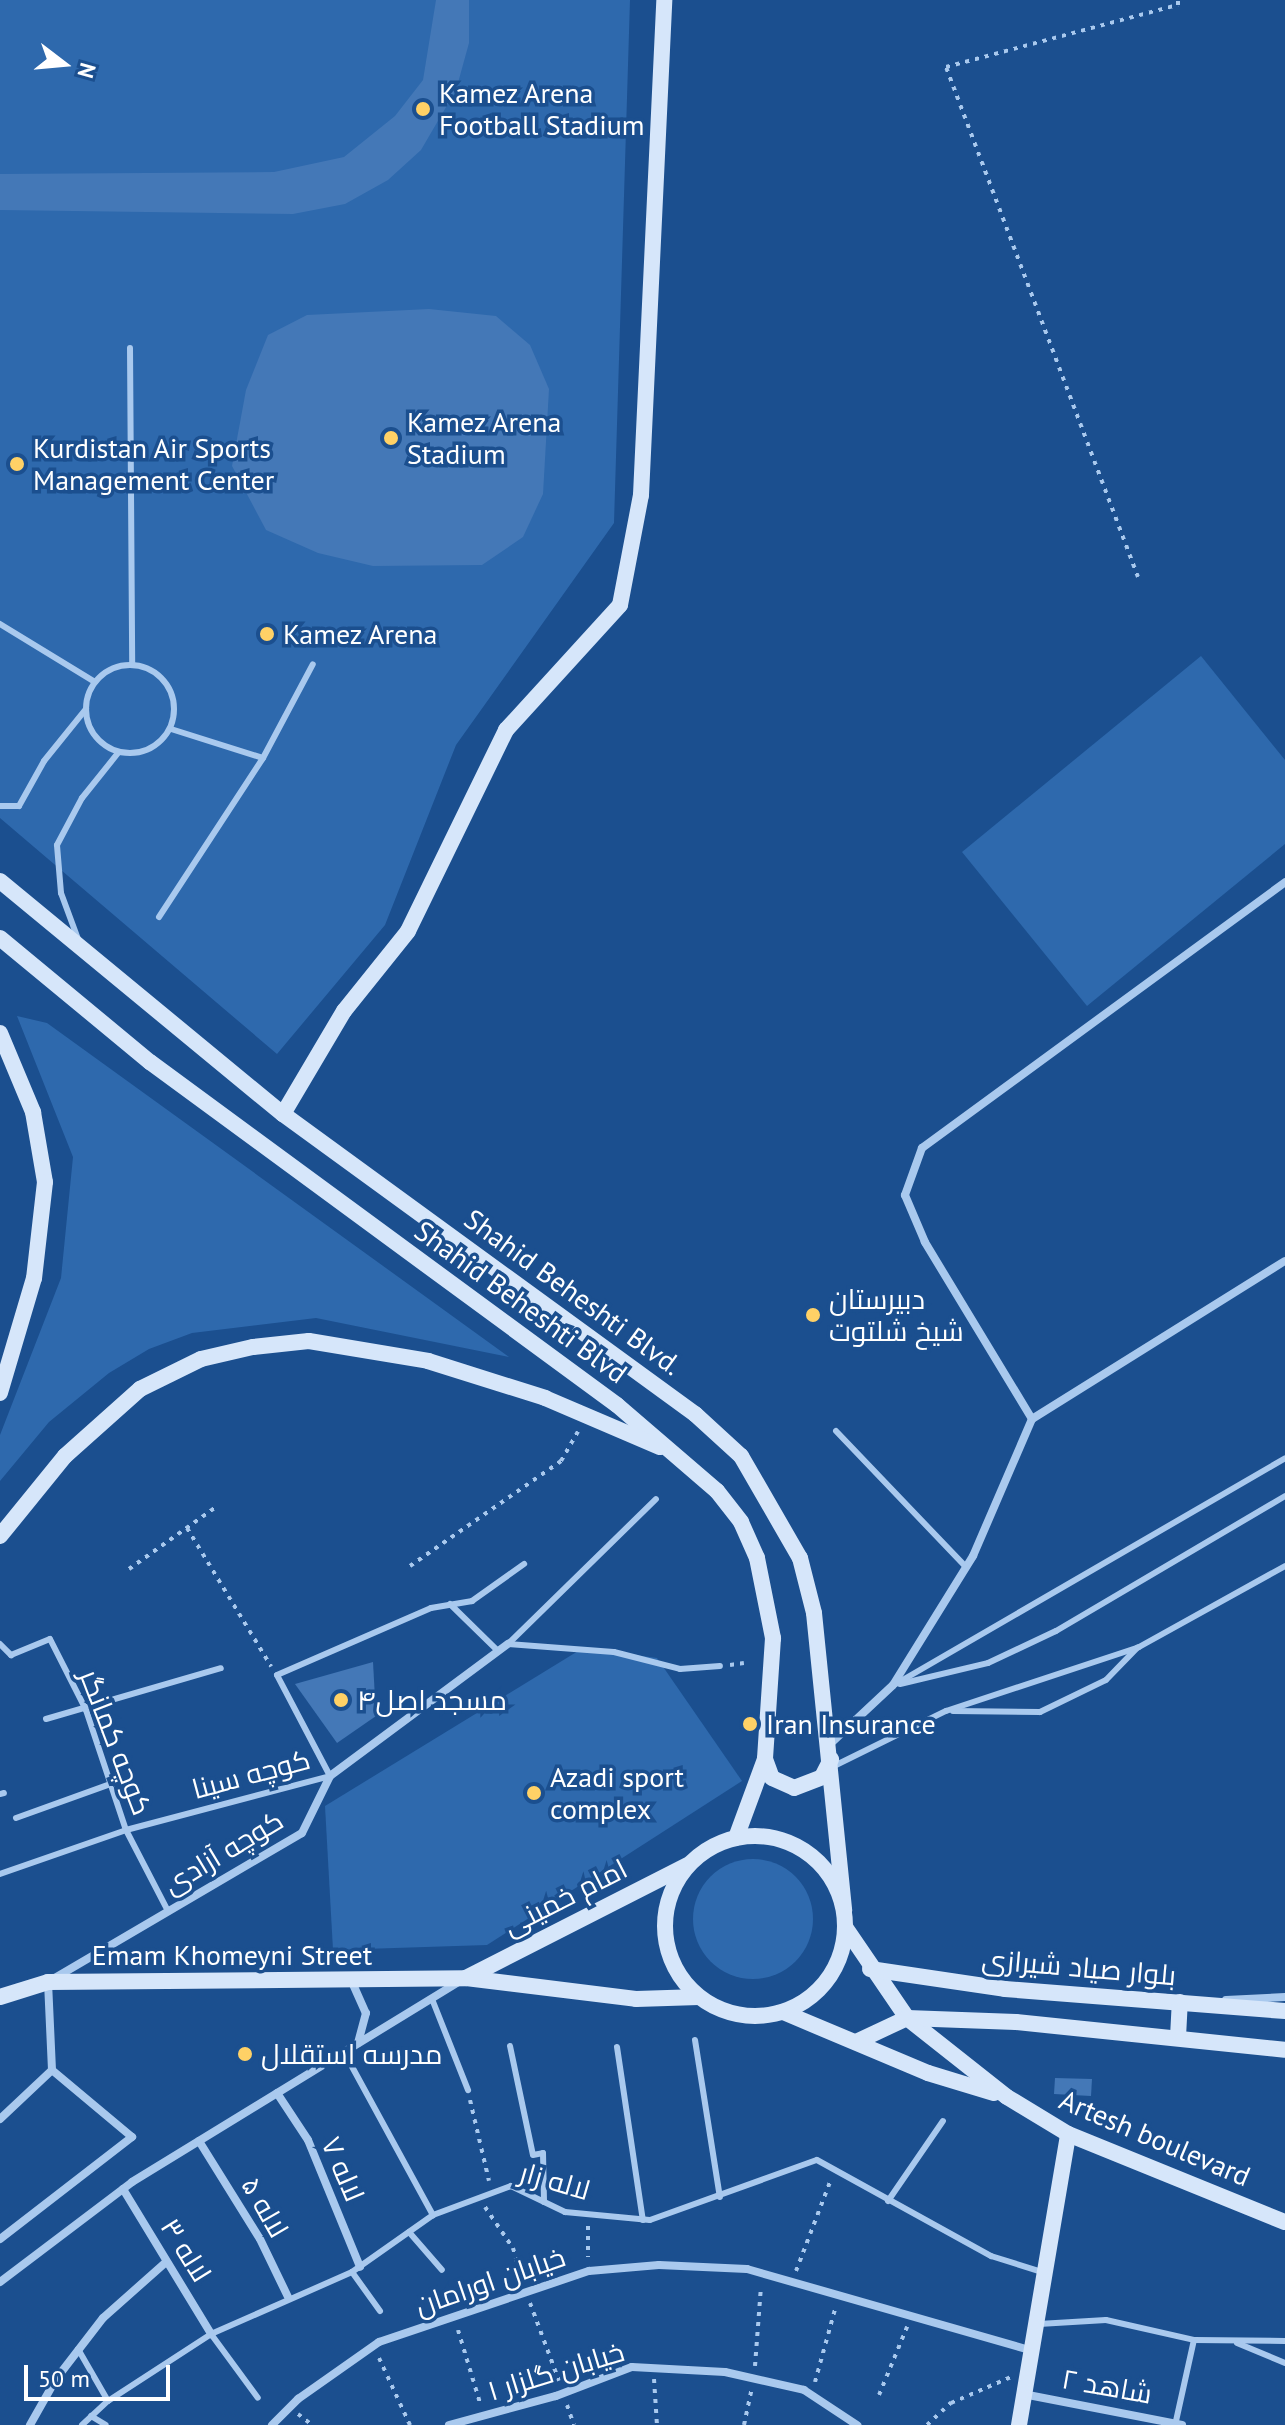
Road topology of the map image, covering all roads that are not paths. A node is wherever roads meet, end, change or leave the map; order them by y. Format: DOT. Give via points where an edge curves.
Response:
graph roads {
  1 [pos="664,0"];
  2 [pos="130,348"];
  3 [pos="0,624"];
  4 [pos="132,664"];
  5 [pos="313,664"];
  6 [pos="95,682"];
  7 [pos="86,709"];
  8 [pos="171,729"];
  9 [pos="118,753"];
  10 [pos="263,758"];
  11 [pos="0,806"];
  12 [pos="0,881"];
  13 [pos="1285,882"];
  14 [pos="159,917"];
  15 [pos="0,938"];
  16 [pos="84,953"];
  17 [pos="0,1033"];
  18 [pos="283,1114"];
  19 [pos="1285,1261"];
  20 [pos="0,1393"];
  21 [pos="1032,1419"];
  22 [pos="836,1431"];
  23 [pos="681,1455"];
  24 [pos="1285,1458"];
  25 [pos="1285,1496"];
  26 [pos="656,1499"];
  27 [pos="0,1536"];
  28 [pos="524,1564"];
  29 [pos="1285,1566"];
  30 [pos="966,1567"];
  31 [pos="450,1604"];
  32 [pos="0,1644"];
  33 [pos="508,1644"];
  34 [pos="1139,1647"];
  35 [pos="498,1651"];
  36 [pos="720,1666"];
  37 [pos="221,1668"];
  38 [pos="893,1685"];
  39 [pos="86,1710"];
  40 [pos="946,1711"];
  41 [pos="46,1719"];
  42 [pos="831,1756"];
  43 [pos="765,1759"];
  44 [pos="330,1776"];
  45 [pos="113,1783"];
  46 [pos="16,1818"];
  47 [pos="126,1830"];
  48 [pos="736,1838"];
  49 [pos="688,1865"];
  50 [pos="0,1874"];
  51 [pos="168,1911"];
  52 [pos="845,1916"];
  53 [pos="870,1969"];
  54 [pos="466,1978"];
  55 [pos="352,1981"];
  56 [pos="48,1982"];
  57 [pos="0,1997"];
  58 [pos="699,1997"];
  59 [pos="1285,1997"];
  60 [pos="432,1999"];
  61 [pos="1180,2002"];
  62 [pos="1285,2011"];
  63 [pos="783,2012"];
  64 [pos="907,2018"];
  65 [pos="1178,2037"];
  66 [pos="695,2040"];
  67 [pos="856,2042"];
  68 [pos="358,2044"];
  69 [pos="510,2046"];
  70 [pos="617,2047"];
  71 [pos="1285,2050"];
  72 [pos="344,2052"];
  73 [pos="52,2070"];
  74 [pos="468,2090"];
  75 [pos="277,2093"];
  76 [pos="1007,2097"];
  77 [pos="0,2119"];
  78 [pos="943,2121"];
  79 [pos="1068,2134"];
  80 [pos="199,2141"];
  81 [pos="123,2189"];
  82 [pos="720,2197"];
  83 [pos="888,2201"];
  84 [pos="544,2202"];
  85 [pos="433,2215"];
  86 [pos="643,2220"];
  87 [pos="1285,2222"];
  88 [pos="409,2232"];
  89 [pos="0,2239"];
  90 [pos="166,2262"];
  91 [pos="356,2270"];
  92 [pos="442,2270"];
  93 [pos="1042,2272"];
  94 [pos="0,2282"];
  95 [pos="288,2297"];
  96 [pos="380,2311"];
  97 [pos="1034,2324"];
  98 [pos="211,2334"];
  99 [pos="1194,2340"];
  100 [pos="1232,2341"];
  101 [pos="1285,2341"];
  102 [pos="78,2349"];
  103 [pos="1029,2350"];
  104 [pos="1285,2363"];
  105 [pos="1023,2394"];
  106 [pos="258,2398"];
  107 [pos="108,2401"];
  108 [pos="91,2416"];
  109 [pos="1179,2423"];
  110 [pos="30,2425"];
  111 [pos="82,2425"];
  112 [pos="106,2425"];
  113 [pos="272,2425"];
  114 [pos="449,2425"];
  115 [pos="857,2425"];
  116 [pos="1019,2425"];
  1 -- 18 [label="main road" via="641,495 620,605 506,730 408,931 344,1011"];
  2 -- 4 [label="lane"];
  3 -- 6 [label="lane"];
  4 -- 6 [label="lane" via="118,666"];
  4 -- 8 [label="lane" via="158,674 168,685 174,699"];
  5 -- 10 [label="lane"];
  6 -- 7 [label="lane"];
  7 -- 9 [label="lane" via="94,736"];
  7 -- 11 [label="lane" via="44,761 19,806"];
  8 -- 9 [label="lane" via="149,751"];
  8 -- 10 [label="lane"];
  9 -- 16 [label="lane" via="82,798 57,845 61,893"];
  10 -- 14 [label="lane"];
  12 -- 16 [label="main road, Shahid Beheshti Blvd."];
  13 -- 21 [label="street" via="922,1148 905,1195 925,1242"];
  15 -- 23 [label="main road, Shahid Beheshti Blvd" via="150,1062"];
  16 -- 18 [label="main road, Shahid Beheshti Blvd."];
  17 -- 20 [label="main road" via="33,1112 45,1182 34,1278"];
  18 -- 42 [label="main road, Shahid Beheshti Blvd." via="638,1371 741,1456 800,1558 814,1613"];
  19 -- 21 [label="street"];
  21 -- 30 [label="street"];
  22 -- 30 [label="lane"];
  23 -- 27 [label="main road" via="545,1398 428,1361 309,1341 253,1347 201,1359 140,1389 65,1456"];
  23 -- 43 [label="main road, Shahid Beheshti Blvd" via="741,1522 767,1593 773,1638"];
  24 -- 38 [label="lane"];
  25 -- 38 [label="lane" via="1056,1631 988,1663"];
  26 -- 33 [label="lane"];
  28 -- 31 [label="lane" via="472,1601"];
  29 -- 34 [label="lane"];
  30 -- 38 [label="street"];
  31 -- 35 [label="lane"];
  31 -- 44 [label="lane" via="277,1675"];
  32 -- 39 [label="lane, کوچه کمانگر" via="11,1655 50,1639"];
  33 -- 35 [label="street, کوچه آزادی"];
  33 -- 36 [label="lane" via="614,1652 680,1669"];
  34 -- 40 [label="lane"];
  34 -- 40 [label="lane" via="1106,1680 1040,1712"];
  35 -- 44 [label="street, کوچه آزادی"];
  37 -- 39 [label="lane"];
  38 -- 42 [label="street"];
  39 -- 41 [label="lane"];
  39 -- 45 [label="lane, کوچه کمانگر"];
  40 -- 42 [label="lane"];
  42 -- 43 [label="main road" via="822,1777 794,1788 772,1778"];
  42 -- 52 [label="main road, Shahid Beheshti Blvd."];
  43 -- 48 [label="main road, Shahid Beheshti Blvd"];
  44 -- 47 [label="lane, کوچه سینا"];
  44 -- 51 [label="street, کوچه آزادی" via="302,1833"];
  45 -- 46 [label="lane"];
  45 -- 47 [label="lane, کوچه کمانگر"];
  47 -- 50 [label="lane, کوچه سینا"];
  47 -- 51 [label="lane, کوچه کمانگر"];
  48 -- 49 [label="main road" via="710,1848"];
  48 -- 52 [label="main road" via="764,1836 792,1843 817,1859 834,1882"];
  49 -- 54 [label="main road, امام خمینی"];
  49 -- 58 [label="main road" via="672,1890 667,1933 679,1975"];
  51 -- 56 [label="street, کوچه آزادی"];
  52 -- 53 [label="main road" via="845,1934"];
  52 -- 63 [label="main road" via="842,1951 829,1978 809,1999"];
  53 -- 61 [label="main road, بلوار صیاد شیرازی" via="1005,1989"];
  53 -- 64 [label="main road"];
  54 -- 55 [label="main road, Emam Khomeyni Street"];
  54 -- 58 [label="main road, Emam Khomeyni Street" via="636,1999"];
  54 -- 60 [label="street"];
  55 -- 56 [label="main road, Emam Khomeyni Street"];
  55 -- 68 [label="street" via="366,2013"];
  56 -- 57 [label="main road, Emam Khomeyni Street"];
  56 -- 73 [label="street"];
  58 -- 63 [label="main road" via="725,2011 754,2016"];
  59 -- 61 [label="street"];
  60 -- 68 [label="street"];
  60 -- 74 [label="lane"];
  61 -- 62 [label="main road, بلوار صیاد شیرازی"];
  61 -- 65 [label="main road"];
  63 -- 67 [label="main road"];
  64 -- 65 [label="main road"];
  64 -- 67 [label="main road"];
  64 -- 76 [label="main road"];
  65 -- 71 [label="main road"];
  66 -- 82 [label="lane"];
  67 -- 76 [label="main road" via="928,2073"];
  68 -- 72 [label="street"];
  69 -- 84 [label="lane" via="533,2155 543,2153"];
  70 -- 86 [label="lane"];
  72 -- 75 [label="street"];
  72 -- 85 [label="lane"];
  73 -- 77 [label="street"];
  73 -- 89 [label="street" via="132,2137"];
  75 -- 80 [label="street"];
  75 -- 91 [label="street, لاله ۷" via="308,2140"];
  76 -- 79 [label="main road, Artesh boulevard"];
  78 -- 83 [label="lane"];
  79 -- 87 [label="main road, Artesh boulevard"];
  79 -- 93 [label="main road"];
  80 -- 81 [label="street"];
  80 -- 95 [label="street, لاله ۵" via="260,2239"];
  81 -- 90 [label="street, لاله ۳"];
  81 -- 94 [label="street"];
  82 -- 83 [label="lane, لاله زار" via="817,2160"];
  82 -- 86 [label="lane, لاله زار"];
  83 -- 93 [label="lane, لاله زار" via="991,2256"];
  84 -- 85 [label="lane, لاله زار" via="511,2186"];
  84 -- 86 [label="lane, لاله زار" via="587,2214"];
  85 -- 88 [label="lane, لاله زار"];
  88 -- 91 [label="lane, لاله زار"];
  88 -- 92 [label="lane"];
  90 -- 98 [label="street, لاله ۳"];
  90 -- 102 [label="street" via="125,2294"];
  91 -- 95 [label="lane, لاله زار"];
  91 -- 96 [label="lane"];
  93 -- 97 [label="main road"];
  95 -- 98 [label="lane, لاله زار"];
  97 -- 99 [label="lane" via="1106,2320"];
  97 -- 103 [label="main road"];
  98 -- 106 [label="lane"];
  98 -- 107 [label="lane, لاله زار"];
  99 -- 100 [label="lane"];
  99 -- 109 [label="lane"];
  100 -- 101 [label="lane"];
  100 -- 104 [label="lane"];
  102 -- 107 [label="lane"];
  102 -- 110 [label="street"];
  103 -- 105 [label="main road"];
  103 -- 113 [label="street, خیابان اورامان" via="763,2273 659,2265 589,2271 373,2346 298,2399"];
  105 -- 109 [label="street, شاهد ۲"];
  105 -- 116 [label="main road"];
  107 -- 108 [label="lane, لاله زار"];
  108 -- 111 [label="lane, لاله زار"];
  108 -- 112 [label="lane"];
  114 -- 115 [label="street, خیابان گلزار ۱" via="632,2367 754,2378 811,2395"];
}
